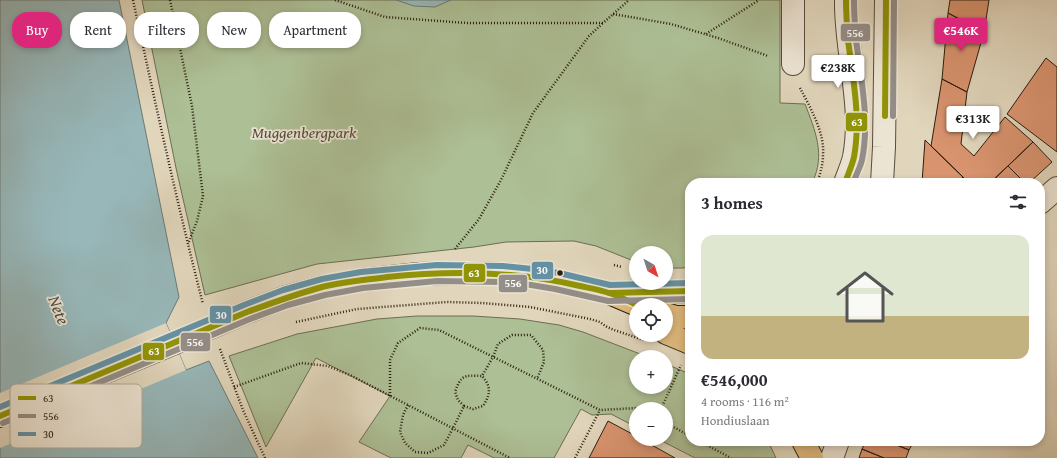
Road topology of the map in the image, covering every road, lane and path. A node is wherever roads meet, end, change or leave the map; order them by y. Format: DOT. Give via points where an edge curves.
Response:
graph roads {
  1 [pos="133,0"];
  2 [pos="170,0"];
  3 [pos="335,0"];
  4 [pos="629,0"];
  5 [pos="759,0"];
  6 [pos="793,0"];
  7 [pos="846,0"];
  8 [pos="886,0"];
  9 [pos="613,14"];
  10 [pos="603,23"];
  11 [pos="706,34"];
  12 [pos="793,64"];
  13 [pos="819,178"];
  14 [pos="847,178"];
  15 [pos="882,178"];
  16 [pos="1057,188"];
  17 [pos="1045,199"];
  18 [pos="188,245"];
  19 [pos="437,273"];
  20 [pos="685,291"];
  21 [pos="609,293"];
  22 [pos="629,302"];
  23 [pos="629,315"];
  24 [pos="673,316"];
  25 [pos="685,317"];
  26 [pos="290,323"];
  27 [pos="629,335"];
  28 [pos="216,337"];
  29 [pos="673,340"];
  30 [pos="685,352"];
  31 [pos="685,355"];
  32 [pos="493,357"];
  33 [pos="482,376"];
  34 [pos="537,379"];
  35 [pos="77,384"];
  36 [pos="234,387"];
  37 [pos="390,396"];
  38 [pos="664,402"];
  39 [pos="408,405"];
  40 [pos="464,406"];
  41 [pos="629,408"];
  42 [pos="600,410"];
  43 [pos="10,412"];
  44 [pos="0,416"];
  45 [pos="673,427"];
  46 [pos="453,428"];
  47 [pos="685,433"];
  48 [pos="708,446"];
  49 [pos="806,446"];
  50 [pos="815,446"];
  51 [pos="836,446"];
  52 [pos="265,458"];
  53 [pos="510,458"];
  54 [pos="574,458"];
  55 [pos="731,458"];
  56 [pos="812,458"];
  57 [pos="815,458"];
  58 [pos="832,458"];
  1 -- 18 [label="path"];
  2 -- 18 [label="path" via="192,106 203,196"];
  3 -- 10 [label="path" via="384,17 467,23"];
  4 -- 9 [label="path"];
  5 -- 11 [label="path"];
  6 -- 12 [label="street"];
  7 -- 14 [label="street" via="857,113 854,157"];
  8 -- 15 [label="street"];
  9 -- 10 [label="path"];
  9 -- 11 [label="path" via="671,24"];
  10 -- 19 [label="path" via="589,36 533,113 479,219"];
  11 -- 12 [label="path"];
  12 -- 13 [label="path" via="796,81 809,105 823,141"];
  16 -- 17 [label="street"];
  18 -- 28 [label="path" via="203,306"];
  19 -- 21 [label="main road" via="497,273 532,277"];
  19 -- 28 [label="main road" via="362,280 286,296 247,312"];
  20 -- 21 [label="main road"];
  21 -- 22 [label="main road"];
  21 -- 23 [label="main road"];
  24 -- 25 [label="main road"];
  26 -- 27 [label="path" via="357,309 447,302 482,303 530,307 590,319"];
  28 -- 35 [label="main road" via="175,343"];
  28 -- 36 [label="path"];
  29 -- 30 [label="main road"];
  31 -- 38 [label="path"];
  32 -- 33 [label="path"];
  32 -- 34 [label="path"];
  32 -- 34 [label="path" via="498,344 512,335 531,335 543,350 544,362"];
  32 -- 37 [label="path" via="439,330 420,328 398,343 390,360"];
  33 -- 40 [label="path" via="469,375 459,380 455,392"];
  33 -- 40 [label="path" via="489,388 489,397 483,406 473,409"];
  34 -- 42 [label="path"];
  36 -- 37 [label="path" via="301,363 328,366"];
  36 -- 52 [label="path"];
  37 -- 39 [label="path"];
  39 -- 46 [label="path"];
  39 -- 46 [label="path" via="400,432 405,443 415,452 428,453 444,445"];
  40 -- 46 [label="path"];
  41 -- 42 [label="path"];
  42 -- 54 [label="path"];
  43 -- 44 [label="main road"];
  45 -- 47 [label="path"];
  46 -- 53 [label="path"];
  48 -- 55 [label="path"];
  49 -- 56 [label="main road"];
  50 -- 57 [label="main road"];
  51 -- 58 [label="street"];
}
